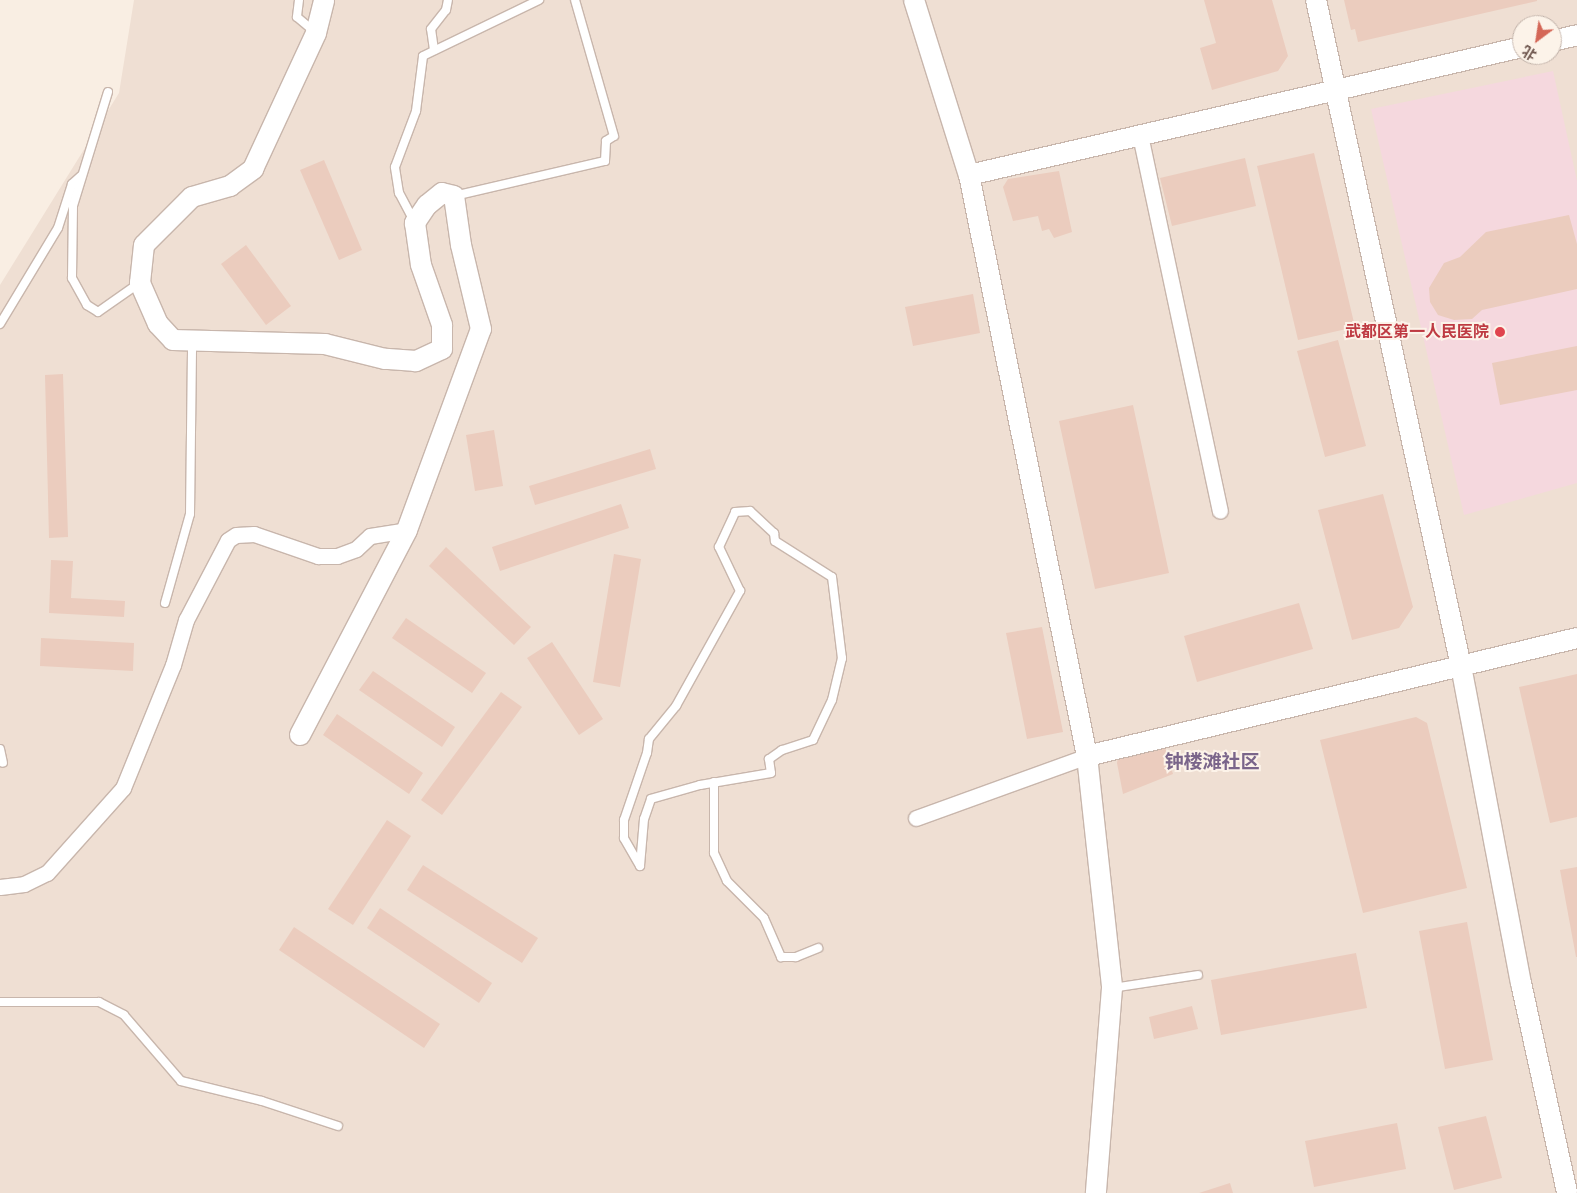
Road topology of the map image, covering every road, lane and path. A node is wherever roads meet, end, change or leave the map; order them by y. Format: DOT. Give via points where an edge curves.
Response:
graph roads {
  1 [pos="299,0"];
  2 [pos="324,0"];
  3 [pos="448,0"];
  4 [pos="539,0"];
  5 [pos="576,0"];
  6 [pos="914,0"];
  7 [pos="1316,0"];
  8 [pos="316,33"];
  9 [pos="1577,35"];
  10 [pos="1562,39"];
  11 [pos="434,50"];
  12 [pos="1512,50"];
  13 [pos="1337,89"];
  14 [pos="108,92"];
  15 [pos="1140,135"];
  16 [pos="969,175"];
  17 [pos="81,176"];
  18 [pos="454,196"];
  19 [pos="415,223"];
  20 [pos="140,283"];
  21 [pos="0,324"];
  22 [pos="192,340"];
  23 [pos="1220,511"];
  24 [pos="407,530"];
  25 [pos="165,603"];
  26 [pos="1577,638"];
  27 [pos="1461,666"];
  28 [pos="300,735"];
  29 [pos="0,749"];
  30 [pos="1087,756"];
  31 [pos="3,763"];
  32 [pos="714,782"];
  33 [pos="916,818"];
  34 [pos="0,887"];
  35 [pos="818,948"];
  36 [pos="1198,975"];
  37 [pos="1112,988"];
  38 [pos="0,1002"];
  39 [pos="338,1126"];
  40 [pos="1096,1193"];
  41 [pos="1567,1193"];
  1 -- 8 [label="lane" via="297,16"];
  2 -- 8 [label="street"];
  3 -- 11 [label="lane" via="446,10 431,29"];
  4 -- 11 [label="lane"];
  5 -- 18 [label="lane" via="614,136 606,141 605,160"];
  6 -- 16 [label="street"];
  7 -- 13 [label="street"];
  8 -- 20 [label="street" via="253,169 230,186 192,197 144,245"];
  9 -- 10 [label="street"];
  11 -- 19 [label="lane" via="423,56 416,111 395,168 399,193"];
  12 -- 13 [label="street"];
  13 -- 15 [label="street"];
  13 -- 27 [label="street"];
  14 -- 17 [label="lane"];
  15 -- 16 [label="street"];
  15 -- 23 [label="street"];
  16 -- 30 [label="street"];
  17 -- 20 [label="lane" via="73,206 70,239 72,278 87,305 98,312"];
  17 -- 21 [label="lane" via="72,184 58,228"];
  18 -- 19 [label="street" via="442,193 427,205"];
  18 -- 24 [label="street" via="461,245 482,330"];
  19 -- 22 [label="street" via="421,265 442,325 442,349 416,361 385,359 325,344"];
  20 -- 22 [label="street" via="158,324 173,340"];
  22 -- 25 [label="lane" via="190,514"];
  24 -- 28 [label="street"];
  24 -- 34 [label="street" via="370,536 356,549 337,556 318,556 254,534 236,535 228,540 186,620 173,665 123,788 47,873 24,884"];
  26 -- 27 [label="street"];
  27 -- 30 [label="street"];
  27 -- 41 [label="street" via="1521,983"];
  29 -- 31 [label="lane"];
  30 -- 33 [label="street"];
  30 -- 37 [label="street"];
  32 -- 32 [label="lane" via="651,799 644,819 640,866 624,838 624,820 649,739 676,706 740,591 719,547 735,512 750,511 774,533 775,541 832,577 842,658 832,700 813,740 782,750 769,759 771,773"];
  32 -- 35 [label="lane" via="714,853 727,881 764,918 781,957 796,957"];
  36 -- 37 [label="lane"];
  37 -- 40 [label="street"];
  38 -- 39 [label="lane" via="99,1002 124,1015 181,1081 262,1101"];
}
